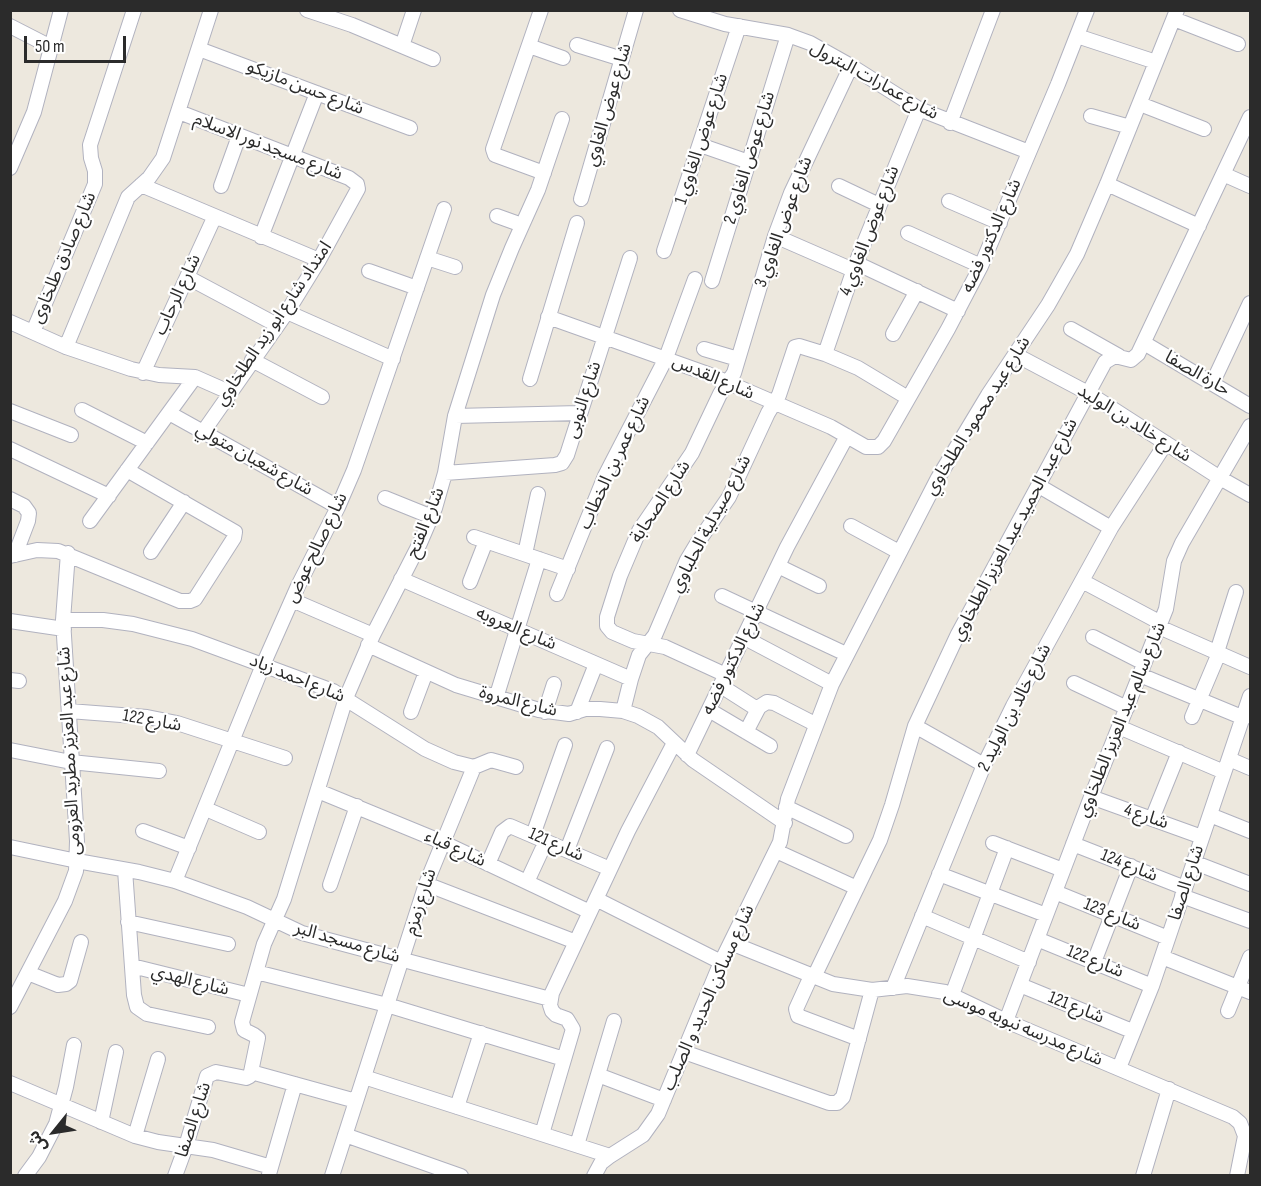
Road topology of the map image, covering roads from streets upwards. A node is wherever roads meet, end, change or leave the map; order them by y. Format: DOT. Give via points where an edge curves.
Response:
graph roads {
  1 [pos="61,10"];
  2 [pos="134,10"];
  3 [pos="211,10"];
  4 [pos="307,10"];
  5 [pos="414,10"];
  6 [pos="541,10"];
  7 [pos="636,10"];
  8 [pos="680,10"];
  9 [pos="993,10"];
  10 [pos="1087,10"];
  11 [pos="1175,15"];
  12 [pos="713,16"];
  13 [pos="10,26"];
  14 [pos="739,26"];
  15 [pos="788,35"];
  16 [pos="1077,36"];
  17 [pos="1238,44"];
  18 [pos="577,45"];
  19 [pos="402,46"];
  20 [pos="529,46"];
  21 [pos="51,47"];
  22 [pos="199,49"];
  23 [pos="563,58"];
  24 [pos="433,59"];
  25 [pos="622,59"];
  26 [pos="1156,62"];
  27 [pos="851,66"];
  28 [pos="317,93"];
  29 [pos="1140,104"];
  30 [pos="919,109"];
  31 [pos="178,112"];
  32 [pos="1091,116"];
  33 [pos="1251,117"];
  34 [pos="562,120"];
  35 [pos="950,123"];
  36 [pos="1130,127"];
  37 [pos="410,128"];
  38 [pos="1204,129"];
  39 [pos="239,136"];
  40 [pos="700,144"];
  41 [pos="1029,152"];
  42 [pos="293,156"];
  43 [pos="749,162"];
  44 [pos="10,168"];
  45 [pos="544,173"];
  46 [pos="1223,174"];
  47 [pos="357,184"];
  48 [pos="1107,184"];
  49 [pos="141,185"];
  50 [pos="221,186"];
  51 [pos="839,186"];
  52 [pos="1251,186"];
  53 [pos="581,199"];
  54 [pos="949,201"];
  55 [pos="879,205"];
  56 [pos="444,209"];
  57 [pos="497,216"];
  58 [pos="214,218"];
  59 [pos="577,223"];
  60 [pos="1000,223"];
  61 [pos="522,225"];
  62 [pos="1199,226"];
  63 [pos="908,233"];
  64 [pos="776,236"];
  65 [pos="261,237"];
  66 [pos="664,251"];
  67 [pos="427,258"];
  68 [pos="630,258"];
  69 [pos="319,260"];
  70 [pos="981,266"];
  71 [pos="455,267"];
  72 [pos="855,267"];
  73 [pos="369,271"];
  74 [pos="187,277"];
  75 [pos="695,279"];
  76 [pos="712,281"];
  77 [pos="417,288"];
  78 [pos="917,291"];
  79 [pos="1251,303"];
  80 [pos="958,311"];
  81 [pos="287,312"];
  82 [pos="548,317"];
  83 [pos="10,322"];
  84 [pos="277,325"];
  85 [pos="1071,329"];
  86 [pos="33,333"];
  87 [pos="893,334"];
  88 [pos="604,337"];
  89 [pos="1144,343"];
  90 [pos="66,347"];
  91 [pos="704,349"];
  92 [pos="825,354"];
  93 [pos="1016,355"];
  94 [pos="1119,356"];
  95 [pos="666,358"];
  96 [pos="393,359"];
  97 [pos="738,359"];
  98 [pos="252,360"];
  99 [pos="143,373"];
  100 [pos="195,377"];
  101 [pos="530,379"];
  102 [pos="728,382"];
  103 [pos="1213,382"];
  104 [pos="230,392"];
  105 [pos="1088,393"];
  106 [pos="322,398"];
  107 [pos="908,398"];
  108 [pos="774,404"];
  109 [pos="1250,405"];
  110 [pos="81,410"];
  111 [pos="10,411"];
  112 [pos="169,413"];
  113 [pos="580,413"];
  114 [pos="455,416"];
  115 [pos="1251,426"];
  116 [pos="203,432"];
  117 [pos="71,435"];
  118 [pos="847,436"];
  119 [pos="147,443"];
  120 [pos="1166,443"];
  121 [pos="874,448"];
  122 [pos="10,450"];
  123 [pos="127,470"];
  124 [pos="445,473"];
  125 [pos="1221,478"];
  126 [pos="1039,486"];
  127 [pos="538,494"];
  128 [pos="1251,495"];
  129 [pos="109,496"];
  130 [pos="385,498"];
  131 [pos="10,499"];
  132 [pos="183,502"];
  133 [pos="338,507"];
  134 [pos="432,517"];
  135 [pos="90,521"];
  136 [pos="851,526"];
  137 [pos="1111,528"];
  138 [pos="151,552"];
  139 [pos="899,552"];
  140 [pos="68,554"];
  141 [pos="525,554"];
  142 [pos="13,556"];
  143 [pos="540,559"];
  144 [pos="778,566"];
  145 [pos="567,568"];
  146 [pos="401,579"];
  147 [pos="1082,581"];
  148 [pos="470,582"];
  149 [pos="819,586"];
  150 [pos="1236,592"];
  151 [pos="557,594"];
  152 [pos="722,596"];
  153 [pos="292,600"];
  154 [pos="756,613"];
  155 [pos="10,621"];
  156 [pos="64,624"];
  157 [pos="1160,625"];
  158 [pos="517,630"];
  159 [pos="1093,637"];
  160 [pos="745,638"];
  161 [pos="371,640"];
  162 [pos="648,643"];
  163 [pos="1218,652"];
  164 [pos="846,654"];
  165 [pos="596,664"];
  166 [pos="263,665"];
  167 [pos="1251,667"];
  168 [pos="1142,669"];
  169 [pos="426,672"];
  170 [pos="630,679"];
  171 [pos="724,681"];
  172 [pos="1074,683"];
  173 [pos="554,684"];
  174 [pos="832,684"];
  175 [pos="1251,696"];
  176 [pos="346,698"];
  177 [pos="496,698"];
  178 [pos="1200,700"];
  179 [pos="1127,708"];
  180 [pos="709,710"];
  181 [pos="757,710"];
  182 [pos="69,711"];
  183 [pos="545,711"];
  184 [pos="623,711"];
  185 [pos="411,712"];
  186 [pos="577,712"];
  187 [pos="1247,714"];
  188 [pos="1192,717"];
  189 [pos="815,724"];
  190 [pos="915,726"];
  191 [pos="1119,727"];
  192 [pos="746,732"];
  193 [pos="233,741"];
  194 [pos="674,743"];
  195 [pos="565,745"];
  196 [pos="770,746"];
  197 [pos="607,748"];
  198 [pos="10,750"];
  199 [pos="1179,752"];
  200 [pos="687,755"];
  201 [pos="285,758"];
  202 [pos="72,762"];
  203 [pos="984,765"];
  204 [pos="1227,766"];
  205 [pos="474,767"];
  206 [pos="516,767"];
  207 [pos="1251,768"];
  208 [pos="159,771"];
  209 [pos="318,791"];
  210 [pos="1091,797"];
  211 [pos="357,806"];
  212 [pos="786,807"];
  213 [pos="206,809"];
  214 [pos="1210,815"];
  215 [pos="1152,819"];
  216 [pos="785,823"];
  217 [pos="143,831"];
  218 [pos="1251,831"];
  219 [pos="259,832"];
  220 [pos="533,835"];
  221 [pos="846,836"];
  222 [pos="1202,837"];
  223 [pos="546,841"];
  224 [pos="441,842"];
  225 [pos="993,843"];
  226 [pos="1073,843"];
  227 [pos="10,847"];
  228 [pos="189,848"];
  229 [pos="1007,848"];
  230 [pos="567,850"];
  231 [pos="776,851"];
  232 [pos="77,861"];
  233 [pos="1194,862"];
  234 [pos="488,864"];
  235 [pos="1131,866"];
  236 [pos="610,869"];
  237 [pos="125,870"];
  238 [pos="1063,870"];
  239 [pos="939,874"];
  240 [pos="175,881"];
  241 [pos="527,882"];
  242 [pos="426,884"];
  243 [pos="1251,884"];
  244 [pos="330,885"];
  245 [pos="857,888"];
  246 [pos="1055,892"];
  247 [pos="1184,892"];
  248 [pos="990,894"];
  249 [pos="596,898"];
  250 [pos="590,912"];
  251 [pos="1046,915"];
  252 [pos="1112,915"];
  253 [pos="922,916"];
  254 [pos="274,920"];
  255 [pos="1251,921"];
  256 [pos="128,922"];
  257 [pos="973,938"];
  258 [pos="1168,938"];
  259 [pos="1037,939"];
  260 [pos="81,942"];
  261 [pos="576,942"];
  262 [pos="731,943"];
  263 [pos="228,944"];
  264 [pos="1162,957"];
  265 [pos="1251,957"];
  266 [pos="402,959"];
  267 [pos="722,962"];
  268 [pos="1029,962"];
  269 [pos="1095,962"];
  270 [pos="132,966"];
  271 [pos="256,972"];
  272 [pos="28,973"];
  273 [pos="812,977"];
  274 [pos="1020,985"];
  275 [pos="1152,986"];
  276 [pos="893,988"];
  277 [pos="872,990"];
  278 [pos="1244,990"];
  279 [pos="249,995"];
  280 [pos="952,995"];
  281 [pos="550,999"];
  282 [pos="387,1005"];
  283 [pos="10,1006"];
  284 [pos="1228,1011"];
  285 [pos="1006,1021"];
  286 [pos="614,1022"];
  287 [pos="208,1027"];
  288 [pos="1132,1031"];
  289 [pos="481,1033"];
  290 [pos="859,1039"];
  291 [pos="74,1045"];
  292 [pos="116,1052"];
  293 [pos="684,1052"];
  294 [pos="158,1059"];
  295 [pos="564,1059"];
  296 [pos="1119,1068"];
  297 [pos="251,1072"];
  298 [pos="598,1075"];
  299 [pos="364,1077"];
  300 [pos="10,1083"];
  301 [pos="295,1084"];
  302 [pos="1169,1089"];
  303 [pos="664,1100"];
  304 [pos="356,1101"];
  305 [pos="62,1106"];
  306 [pos="457,1107"];
  307 [pos="101,1122"];
  308 [pos="542,1134"];
  309 [pos="345,1135"];
  310 [pos="135,1136"];
  311 [pos="577,1145"];
  312 [pos="186,1146"];
  313 [pos="610,1156"];
  314 [pos="270,1171"];
  315 [pos="25,1176"];
  316 [pos="175,1176"];
  317 [pos="332,1176"];
  318 [pos="461,1176"];
  319 [pos="594,1176"];
  320 [pos="1143,1176"];
  321 [pos="1237,1176"];
  1 -- 21 [label="street"];
  2 -- 86 [label="street, شارع صادق طلخاوى" via="90,146 95,184"];
  3 -- 22 [label="street"];
  4 -- 19 [label="street"];
  5 -- 19 [label="street"];
  6 -- 20 [label="street"];
  7 -- 25 [label="street, شارع عوض الغاوي"];
  8 -- 12 [label="street, شارع عمارات البترول"];
  9 -- 35 [label="street"];
  10 -- 16 [label="street, شارع الدكتور فضه"];
  11 -- 17 [label="street"];
  11 -- 26 [label="street, شارع عيد محمود الطلخاوي"];
  12 -- 14 [label="street, شارع عمارات البترول"];
  13 -- 21 [label="street"];
  14 -- 15 [label="street, شارع عمارات البترول"];
  14 -- 40 [label="street, شارع عوض الغاوي 1"];
  15 -- 27 [label="street, شارع عمارات البترول"];
  15 -- 43 [label="street, شارع عوض الغاوي 2"];
  16 -- 26 [label="street"];
  16 -- 41 [label="street, شارع الدكتور فضه"];
  18 -- 25 [label="street"];
  19 -- 24 [label="street"];
  20 -- 23 [label="street"];
  20 -- 45 [label="street" via="493,149 495,155"];
  21 -- 44 [label="street" via="34,112"];
  22 -- 28 [label="street, شارع حسن مازيكو"];
  22 -- 31 [label="street"];
  25 -- 53 [label="street, شارع عوض الغاوي"];
  26 -- 29 [label="street, شارع عيد محمود الطلخاوي"];
  27 -- 30 [label="street, شارع عمارات البترول"];
  27 -- 64 [label="street, شارع عوض الغاوي 3" via="799,172"];
  28 -- 37 [label="street, شارع حسن مازيكو"];
  28 -- 42 [label="street"];
  29 -- 36 [label="street, شارع عيد محمود الطلخاوي"];
  29 -- 38 [label="street"];
  30 -- 35 [label="street, شارع عمارات البترول"];
  30 -- 55 [label="street, شارع عوض الغاوي 4"];
  31 -- 39 [label="street, شارع مسجد نور الاسلام"];
  31 -- 49 [label="street" via="163,158"];
  32 -- 36 [label="street"];
  33 -- 46 [label="street, شارع عبد الحميد عبد العزيز الطلخاوي"];
  34 -- 45 [label="street, شارع الفتح"];
  35 -- 41 [label="street, شارع عمارات البترول"];
  36 -- 48 [label="street, شارع عيد محمود الطلخاوي"];
  39 -- 42 [label="street, شارع مسجد نور الاسلام"];
  39 -- 50 [label="street"];
  40 -- 43 [label="street"];
  40 -- 66 [label="street, شارع عوض الغاوي 1"];
  41 -- 60 [label="street, شارع الدكتور فضه"];
  42 -- 47 [label="street, شارع مسجد نور الاسلام"];
  42 -- 65 [label="street"];
  43 -- 76 [label="street, شارع عوض الغاوي 2"];
  45 -- 61 [label="street, شارع الفتح"];
  46 -- 52 [label="street"];
  46 -- 62 [label="street, شارع عبد الحميد عبد العزيز الطلخاوي"];
  47 -- 69 [label="street, امتداد شارع ابو زيد الطلخاوي" via="357,194"];
  48 -- 62 [label="street"];
  48 -- 93 [label="street, شارع عيد محمود الطلخاوي" via="1077,254"];
  49 -- 58 [label="street"];
  49 -- 90 [label="street" via="128,197"];
  51 -- 55 [label="street"];
  54 -- 60 [label="street"];
  55 -- 72 [label="street, شارع عوض الغاوي 4"];
  56 -- 67 [label="street, شارع صالح عوض"];
  57 -- 61 [label="street"];
  58 -- 65 [label="street"];
  58 -- 74 [label="street, شارع الرحاب"];
  59 -- 82 [label="street"];
  60 -- 70 [label="street, شارع الدكتور فضه"];
  61 -- 114 [label="street, شارع الفتح" via="493,295"];
  62 -- 89 [label="street, شارع عبد الحميد عبد العزيز الطلخاوي"];
  63 -- 70 [label="street"];
  64 -- 72 [label="street"];
  64 -- 97 [label="street, شارع عوض الغاوي 3"];
  65 -- 69 [label="street"];
  67 -- 71 [label="street"];
  67 -- 77 [label="street, شارع صالح عوض"];
  68 -- 88 [label="street, شارع النوبى"];
  69 -- 81 [label="street, امتداد شارع ابو زيد الطلخاوي"];
  70 -- 80 [label="street, شارع الدكتور فضه"];
  72 -- 78 [label="street"];
  72 -- 92 [label="street, شارع عوض الغاوي 4"];
  73 -- 77 [label="street"];
  74 -- 84 [label="street"];
  74 -- 99 [label="street, شارع الرحاب"];
  75 -- 95 [label="street, شارع عمر بن الخطاب"];
  77 -- 96 [label="street, شارع صالح عوض"];
  78 -- 80 [label="street"];
  78 -- 87 [label="street"];
  79 -- 103 [label="street"];
  80 -- 107 [label="street, شارع الدكتور فضه"];
  81 -- 84 [label="street, امتداد شارع ابو زيد الطلخاوي"];
  81 -- 96 [label="street"];
  82 -- 88 [label="street, شارع القدس"];
  82 -- 101 [label="street"];
  83 -- 86 [label="street"];
  84 -- 98 [label="street, امتداد شارع ابو زيد الطلخاوي"];
  85 -- 94 [label="street"];
  86 -- 90 [label="street"];
  88 -- 95 [label="street, شارع القدس"];
  88 -- 113 [label="street, شارع النوبى"];
  89 -- 94 [label="street, شارع عبد الحميد عبد العزيز الطلخاوي" via="1134,359"];
  89 -- 103 [label="street, حارة الصفا"];
  90 -- 99 [label="street"];
  91 -- 97 [label="street"];
  92 -- 107 [label="street" via="858,368"];
  92 -- 108 [label="street, شارع صيدلية الحلباوي" via="795,347"];
  93 -- 105 [label="street, شارع خالد بن الوليد"];
  93 -- 139 [label="street, شارع عيد محمود الطلخاوي" via="956,447"];
  94 -- 105 [label="street, شارع عبد الحميد عبد العزيز الطلخاوي" via="1107,359"];
  95 -- 102 [label="street, شارع القدس"];
  95 -- 145 [label="street, شارع عمر بن الخطاب" via="605,476"];
  96 -- 133 [label="street, شارع صالح عوض"];
  97 -- 102 [label="street, شارع عوض الغاوي 3"];
  98 -- 104 [label="street, امتداد شارع ابو زيد الطلخاوي"];
  98 -- 106 [label="street"];
  99 -- 100 [label="street"];
  100 -- 104 [label="street"];
  100 -- 112 [label="street"];
  102 -- 108 [label="street, شارع القدس"];
  102 -- 162 [label="street, شارع الصحابة" via="692,453 639,531 607,617 612,632"];
  103 -- 109 [label="street, حارة الصفا"];
  104 -- 116 [label="street, امتداد شارع ابو زيد الطلخاوي"];
  105 -- 120 [label="street, شارع خالد بن الوليد"];
  105 -- 126 [label="street, شارع عبد الحميد عبد العزيز الطلخاوي"];
  107 -- 121 [label="street, شارع الدكتور فضه" via="884,441"];
  108 -- 118 [label="street, شارع القدس"];
  108 -- 162 [label="street, شارع صيدلية الحلباوي" via="729,497 687,560"];
  110 -- 119 [label="street"];
  111 -- 117 [label="street"];
  112 -- 116 [label="street, شارع شعبان متولي"];
  112 -- 119 [label="street"];
  113 -- 114 [label="street"];
  113 -- 124 [label="street, شارع النوبى" via="562,462"];
  114 -- 124 [label="street, شارع الفتح"];
  115 -- 125 [label="street, شارع سالم عبد العزيز الطلخاوي"];
  116 -- 133 [label="street, شارع شعبان متولي"];
  118 -- 121 [label="street, شارع القدس"];
  118 -- 144 [label="street, شارع الدكتور فضه"];
  119 -- 123 [label="street"];
  120 -- 125 [label="street, شارع خالد بن الوليد"];
  120 -- 137 [label="street, شارع خالد بن الوليد 2"];
  122 -- 129 [label="street"];
  123 -- 129 [label="street"];
  123 -- 132 [label="street"];
  124 -- 134 [label="street, شارع الفتح"];
  125 -- 128 [label="street, شارع خالد بن الوليد"];
  125 -- 157 [label="street, شارع سالم عبد العزيز الطلخاوي" via="1174,561 1171,590"];
  126 -- 137 [label="street"];
  126 -- 190 [label="street, شارع عبد الحميد عبد العزيز الطلخاوي" via="958,634"];
  127 -- 141 [label="street"];
  129 -- 135 [label="street"];
  130 -- 134 [label="street"];
  131 -- 142 [label="street" via="29,513"];
  132 -- 138 [label="street"];
  132 -- 140 [label="street" via="235,532 198,595 190,601 175,599"];
  133 -- 153 [label="street, شارع صالح عوض"];
  134 -- 146 [label="street, شارع الفتح"];
  136 -- 139 [label="street"];
  137 -- 147 [label="street, شارع خالد بن الوليد 2"];
  139 -- 164 [label="street, شارع عيد محمود الطلخاوي"];
  140 -- 142 [label="street" via="47,549"];
  140 -- 156 [label="street, شارع عبد العزيز مطريد العزومى"];
  141 -- 143 [label="street"];
  141 -- 148 [label="street" via="480,539"];
  143 -- 145 [label="street"];
  143 -- 158 [label="street"];
  144 -- 149 [label="street"];
  144 -- 154 [label="street, شارع الدكتور فضه"];
  145 -- 151 [label="street, شارع عمر بن الخطاب"];
  146 -- 158 [label="street, شارع العروبه"];
  146 -- 161 [label="street, شارع الفتح"];
  147 -- 157 [label="street"];
  147 -- 203 [label="street, شارع خالد بن الوليد 2"];
  150 -- 163 [label="street"];
  152 -- 154 [label="street"];
  153 -- 161 [label="street, شارع المروة"];
  153 -- 166 [label="street, شارع صالح عوض"];
  154 -- 160 [label="street, شارع الدكتور فضه"];
  154 -- 164 [label="street"];
  155 -- 156 [label="street, شارع احمد زياد"];
  156 -- 166 [label="street, شارع احمد زياد" via="103,620 163,630"];
  156 -- 182 [label="street, شارع عبد العزيز مطريد العزومى"];
  157 -- 163 [label="street"];
  157 -- 168 [label="street, شارع سالم عبد العزيز الطلخاوي"];
  158 -- 165 [label="street, شارع العروبه"];
  158 -- 177 [label="street"];
  159 -- 168 [label="street"];
  160 -- 171 [label="street, شارع الدكتور فضه"];
  160 -- 174 [label="street"];
  161 -- 169 [label="street, شارع المروة"];
  161 -- 176 [label="street, شارع الفتح"];
  162 -- 170 [label="street, شارع صيدلية الحلباوي"];
  162 -- 171 [label="street" via="671,649"];
  163 -- 167 [label="street"];
  163 -- 178 [label="street"];
  164 -- 174 [label="street, شارع عيد محمود الطلخاوي"];
  165 -- 170 [label="street, شارع العروبه"];
  165 -- 186 [label="street"];
  166 -- 176 [label="street, شارع احمد زياد"];
  166 -- 193 [label="street, شارع صالح عوض"];
  168 -- 178 [label="street"];
  168 -- 179 [label="street, شارع سالم عبد العزيز الطلخاوي"];
  169 -- 177 [label="street, شارع المروة"];
  169 -- 185 [label="street"];
  170 -- 184 [label="street, شارع صيدلية الحلباوي"];
  171 -- 180 [label="street, شارع الدكتور فضه"];
  171 -- 181 [label="street"];
  172 -- 179 [label="street"];
  173 -- 183 [label="street"];
  174 -- 189 [label="street, شارع عيد محمود الطلخاوي"];
  175 -- 187 [label="street, شارع الصفا"];
  176 -- 205 [label="street, شارع احمد زياد" via="425,749"];
  176 -- 209 [label="street, شارع الفتح"];
  177 -- 183 [label="street, شارع المروة"];
  178 -- 187 [label="street"];
  178 -- 188 [label="street"];
  179 -- 191 [label="street, شارع سالم عبد العزيز الطلخاوي"];
  180 -- 192 [label="street"];
  180 -- 200 [label="street, شارع الدكتور فضه"];
  181 -- 189 [label="street" via="761,704 770,702"];
  181 -- 192 [label="street"];
  182 -- 193 [label="street, شارع 122" via="147,717"];
  182 -- 202 [label="street, شارع عبد العزيز مطريد العزومى"];
  183 -- 186 [label="street, شارع المروة"];
  184 -- 186 [label="street, شارع المروة" via="592,708"];
  184 -- 194 [label="street, شارع المروة" via="649,721"];
  187 -- 204 [label="street, شارع الصفا"];
  189 -- 212 [label="street, شارع عيد محمود الطلخاوي"];
  190 -- 203 [label="street"];
  190 -- 245 [label="street, شارع عبد الحميد عبد العزيز الطلخاوي" via="887,823"];
  191 -- 199 [label="street"];
  191 -- 210 [label="street, شارع سالم عبد العزيز الطلخاوي"];
  192 -- 196 [label="street"];
  193 -- 201 [label="street, شارع 122"];
  193 -- 213 [label="street, شارع صالح عوض"];
  194 -- 200 [label="street, شارع المروة"];
  194 -- 236 [label="street"];
  195 -- 220 [label="street"];
  197 -- 230 [label="street"];
  198 -- 202 [label="street"];
  199 -- 204 [label="street"];
  199 -- 215 [label="street"];
  200 -- 216 [label="street, شارع المروة"];
  202 -- 208 [label="street"];
  202 -- 232 [label="street, شارع عبد العزيز مطريد العزومى"];
  203 -- 239 [label="street, شارع خالد بن الوليد 2"];
  204 -- 207 [label="street"];
  204 -- 214 [label="street, شارع الصفا"];
  205 -- 206 [label="street, شارع احمد زياد" via="491,760"];
  205 -- 224 [label="street, شارع زمزم"];
  209 -- 211 [label="street, شارع قباء"];
  209 -- 254 [label="street, شارع الفتح"];
  210 -- 215 [label="street, شارع 4"];
  210 -- 226 [label="street, شارع سالم عبد العزيز الطلخاوي"];
  211 -- 224 [label="street, شارع قباء"];
  211 -- 244 [label="street"];
  212 -- 216 [label="street, شارع عيد محمود الطلخاوي"];
  212 -- 221 [label="street"];
  213 -- 219 [label="street"];
  213 -- 228 [label="street, شارع صالح عوض"];
  214 -- 218 [label="street"];
  214 -- 222 [label="street, شارع الصفا"];
  215 -- 222 [label="street, شارع 4"];
  216 -- 231 [label="street, شارع مساكن الحديد و الصلب"];
  217 -- 228 [label="street"];
  220 -- 223 [label="street, شارع 121"];
  220 -- 234 [label="street, شارع 121" via="507,826"];
  222 -- 233 [label="street, شارع الصفا"];
  223 -- 230 [label="street, شارع 121"];
  223 -- 241 [label="street"];
  224 -- 234 [label="street, شارع قباء"];
  224 -- 242 [label="street, شارع زمزم"];
  225 -- 229 [label="street"];
  226 -- 235 [label="street, شارع 124"];
  226 -- 238 [label="street, شارع سالم عبد العزيز الطلخاوي"];
  227 -- 232 [label="street, شارع مسجد البر"];
  228 -- 240 [label="street, شارع صالح عوض"];
  229 -- 238 [label="street"];
  229 -- 248 [label="street"];
  230 -- 236 [label="street, شارع 121"];
  231 -- 245 [label="street"];
  231 -- 262 [label="street, شارع مساكن الحديد و الصلب"];
  232 -- 237 [label="street, شارع مسجد البر"];
  232 -- 272 [label="street, شارع عبد العزيز مطريد العزومى" via="72,886"];
  233 -- 243 [label="street"];
  233 -- 247 [label="street, شارع الصفا"];
  234 -- 241 [label="street, شارع قباء"];
  235 -- 247 [label="street, شارع 124"];
  235 -- 252 [label="street"];
  236 -- 249 [label="street"];
  237 -- 240 [label="street, شارع مسجد البر"];
  237 -- 256 [label="street"];
  238 -- 246 [label="street, شارع سالم عبد العزيز الطلخاوي"];
  239 -- 248 [label="street"];
  239 -- 253 [label="street, شارع خالد بن الوليد 2"];
  240 -- 254 [label="street, شارع مسجد البر"];
  241 -- 250 [label="street, شارع قباء"];
  242 -- 261 [label="street"];
  242 -- 266 [label="street, شارع زمزم"];
  245 -- 273 [label="street, شارع عبد الحميد عبد العزيز الطلخاوي"];
  246 -- 251 [label="street, شارع سالم عبد العزيز الطلخاوي"];
  246 -- 252 [label="street, شارع 123"];
  247 -- 255 [label="street, شارع 124"];
  247 -- 258 [label="street, شارع الصفا"];
  248 -- 251 [label="street"];
  248 -- 257 [label="street"];
  249 -- 250 [label="street"];
  249 -- 267 [label="street"];
  250 -- 261 [label="street"];
  251 -- 259 [label="street, شارع سالم عبد العزيز الطلخاوي"];
  252 -- 258 [label="street, شارع 123"];
  252 -- 269 [label="street"];
  253 -- 257 [label="street"];
  253 -- 276 [label="street, شارع خالد بن الوليد 2"];
  254 -- 266 [label="street, شارع مسجد البر" via="311,935"];
  254 -- 271 [label="street, شارع الفتح"];
  256 -- 263 [label="street"];
  256 -- 270 [label="street"];
  257 -- 268 [label="street"];
  257 -- 280 [label="street"];
  258 -- 264 [label="street, شارع الصفا"];
  259 -- 268 [label="street, شارع سالم عبد العزيز الطلخاوي"];
  259 -- 269 [label="street, شارع 122"];
  260 -- 272 [label="street" via="66,984 58,985"];
  261 -- 281 [label="street"];
  262 -- 267 [label="street, شارع مساكن الحديد و الصلب"];
  262 -- 273 [label="street, شارع مدرسه نبويه موسى"];
  264 -- 275 [label="street, شارع الصفا"];
  264 -- 278 [label="street"];
  265 -- 278 [label="street"];
  266 -- 281 [label="street, شارع مسجد البر"];
  266 -- 282 [label="street, شارع زمزم"];
  267 -- 293 [label="street, شارع مساكن الحديد و الصلب"];
  268 -- 274 [label="street, شارع سالم عبد العزيز الطلخاوي"];
  269 -- 275 [label="street, شارع 122"];
  270 -- 279 [label="street, شارع الهدي"];
  270 -- 287 [label="street" via="134,1001 141,1011"];
  271 -- 279 [label="street, شارع الفتح"];
  271 -- 282 [label="street"];
  272 -- 283 [label="street, شارع عبد العزيز مطريد العزومى"];
  273 -- 277 [label="street, شارع مدرسه نبويه موسى"];
  273 -- 290 [label="street, شارع عبد الحميد عبد العزيز الطلخاوي" via="796,1009 798,1017"];
  274 -- 285 [label="street, شارع سالم عبد العزيز الطلخاوي"];
  274 -- 288 [label="street, شارع 121"];
  275 -- 288 [label="street, شارع الصفا"];
  276 -- 277 [label="street, شارع مدرسه نبويه موسى"];
  276 -- 280 [label="street, شارع مدرسه نبويه موسى" via="907,986"];
  277 -- 290 [label="street"];
  278 -- 284 [label="street"];
  279 -- 297 [label="street, شارع الفتح" via="242,1025 258,1038"];
  280 -- 285 [label="street, شارع مدرسه نبويه موسى"];
  281 -- 295 [label="street" via="552,1011 567,1019 573,1029"];
  282 -- 289 [label="street"];
  282 -- 299 [label="street, شارع زمزم"];
  285 -- 296 [label="street, شارع مدرسه نبويه موسى"];
  286 -- 298 [label="street"];
  288 -- 296 [label="street, شارع الصفا"];
  289 -- 295 [label="street"];
  289 -- 306 [label="street"];
  290 -- 293 [label="street" via="843,1097 835,1104"];
  291 -- 305 [label="street"];
  292 -- 307 [label="street"];
  293 -- 303 [label="street, شارع مساكن الحديد و الصلب"];
  294 -- 310 [label="street"];
  295 -- 308 [label="street"];
  296 -- 302 [label="street, شارع مدرسه نبويه موسى"];
  297 -- 301 [label="street"];
  297 -- 312 [label="street, شارع الصفا" via="246,1078 216,1072 207,1076"];
  298 -- 303 [label="street"];
  298 -- 311 [label="street"];
  299 -- 304 [label="street, شارع زمزم"];
  299 -- 306 [label="street"];
  300 -- 305 [label="street"];
  301 -- 304 [label="street"];
  301 -- 314 [label="street"];
  302 -- 320 [label="street"];
  302 -- 321 [label="street, شارع مدرسه نبويه موسى" via="1240,1123 1245,1142"];
  303 -- 313 [label="street, شارع مساكن الحديد و الصلب" via="643,1135"];
  304 -- 309 [label="street, شارع زمزم"];
  305 -- 307 [label="street"];
  305 -- 315 [label="street" via="48,1141"];
  306 -- 308 [label="street"];
  307 -- 310 [label="street"];
  308 -- 311 [label="street"];
  309 -- 317 [label="street, شارع زمزم"];
  309 -- 318 [label="street"];
  310 -- 312 [label="street"];
  311 -- 313 [label="street"];
  312 -- 314 [label="street" via="213,1150"];
  312 -- 316 [label="street, شارع الصفا"];
  313 -- 319 [label="street, شارع مساكن الحديد و الصلب"];
}
